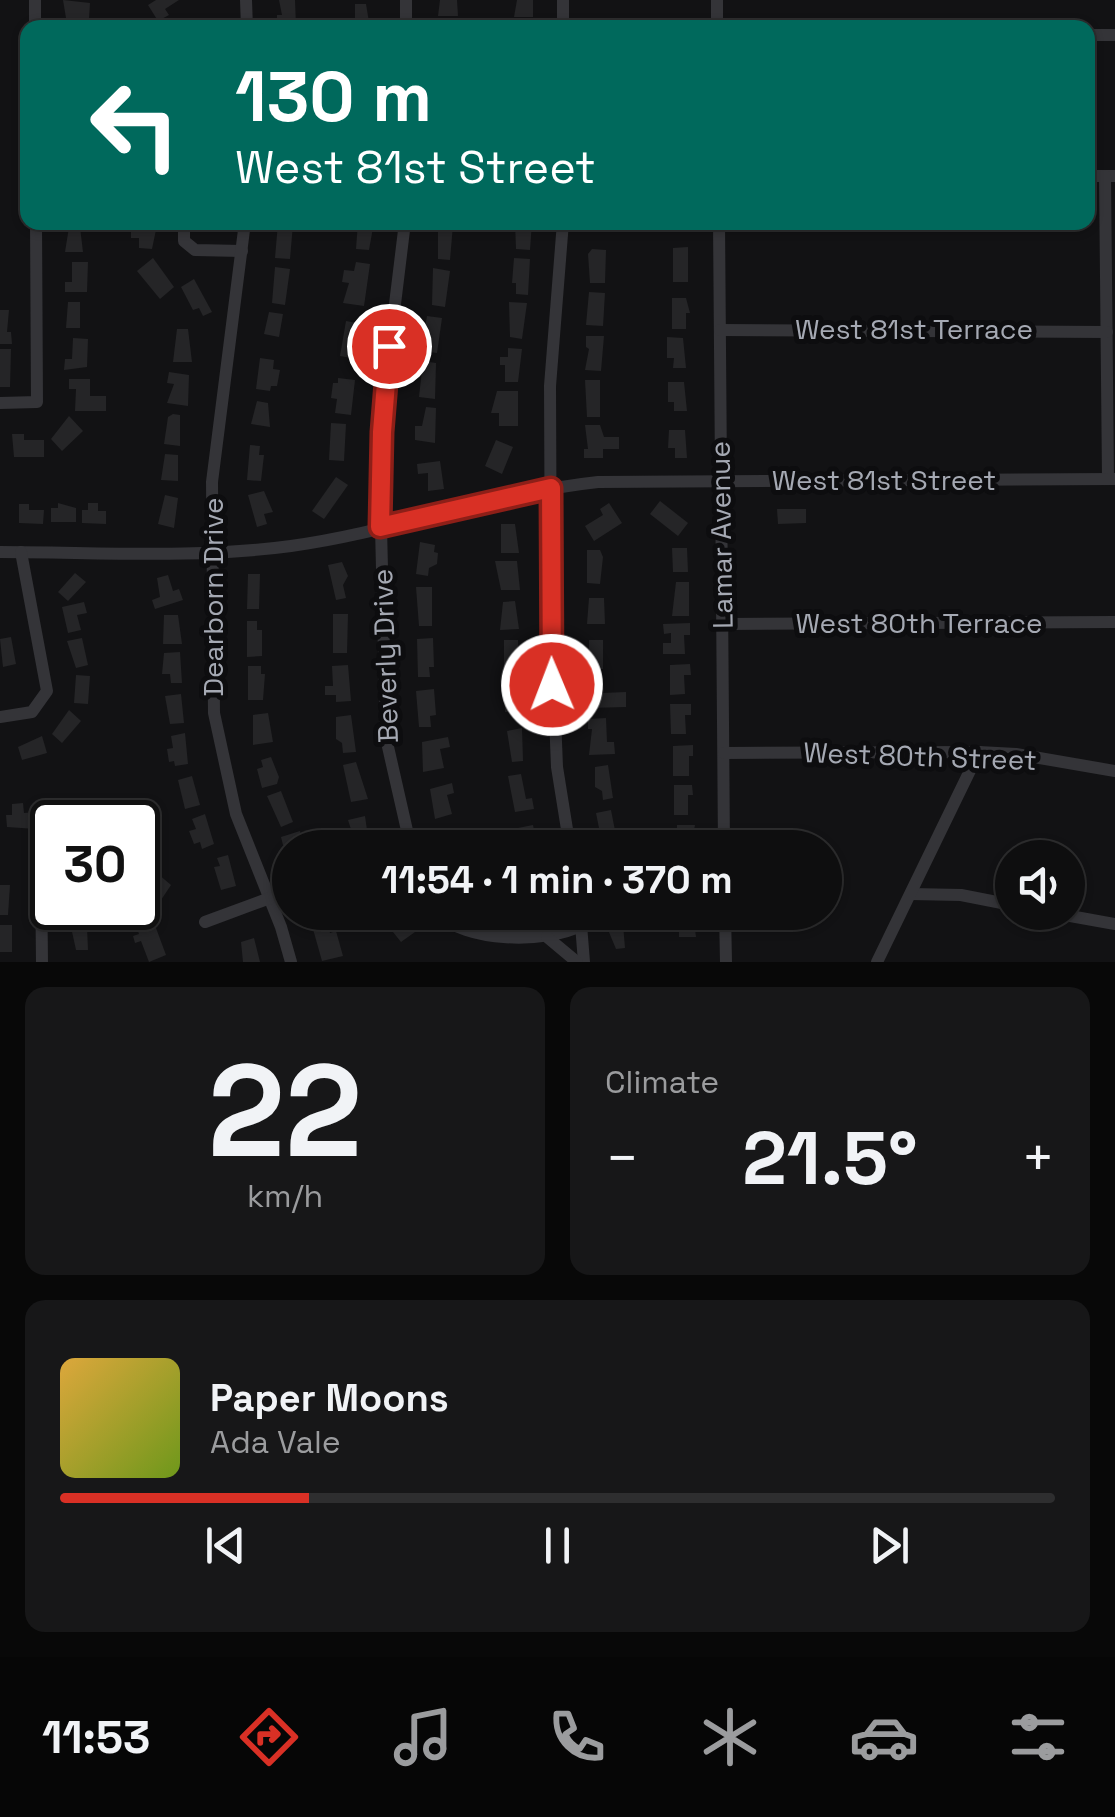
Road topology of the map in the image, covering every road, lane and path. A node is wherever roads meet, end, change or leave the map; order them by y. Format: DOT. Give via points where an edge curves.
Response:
graph roads {
  1 [pos="1110,176"];
  2 [pos="36,230"];
  3 [pos="186,230"];
  4 [pos="244,230"];
  5 [pos="404,230"];
  6 [pos="562,230"];
  7 [pos="719,230"];
  8 [pos="242,250"];
  9 [pos="720,330"];
  10 [pos="1107,332"];
  11 [pos="0,403"];
  12 [pos="1112,479"];
  13 [pos="721,480"];
  14 [pos="551,488"];
  15 [pos="380,527"];
  16 [pos="211,551"];
  17 [pos="0,552"];
  18 [pos="21,552"];
  19 [pos="1115,622"];
  20 [pos="722,624"];
  21 [pos="0,718"];
  22 [pos="724,752"];
  23 [pos="979,752"];
  24 [pos="1115,771"];
  25 [pos="407,830"];
  26 [pos="568,830"];
  27 [pos="724,830"];
  28 [pos="911,894"];
  29 [pos="270,898"];
  30 [pos="995,902"];
  31 [pos="1085,919"];
  32 [pos="206,922"];
  33 [pos="1115,924"];
  34 [pos="42,930"];
  35 [pos="462,930"];
  36 [pos="560,930"];
  37 [pos="581,930"];
  38 [pos="725,930"];
  39 [pos="547,937"];
  40 [pos="42,962"];
  41 [pos="290,962"];
  42 [pos="580,962"];
  43 [pos="726,962"];
  44 [pos="876,962"];
  1 -- 10 [label="street"];
  2 -- 11 [label="street" via="37,402"];
  3 -- 8 [label="street" via="184,241 195,250"];
  4 -- 8 [label="street, Dearborn Drive"];
  5 -- 15 [label="street, Beverly Drive" via="384,386"];
  6 -- 14 [label="street" via="550,386"];
  7 -- 9 [label="street, Lamar Avenue"];
  8 -- 16 [label="street, Dearborn Drive" via="215,442"];
  9 -- 10 [label="street, West 81st Terrace"];
  9 -- 13 [label="street, Lamar Avenue"];
  10 -- 12 [label="street"];
  12 -- 13 [label="street, West 81st Street"];
  13 -- 14 [label="street, West 81st Street"];
  13 -- 20 [label="street, Lamar Avenue"];
  14 -- 15 [label="street, West 81st Street"];
  14 -- 26 [label="street" via="552,711"];
  15 -- 16 [label="street, West 81st Street" via="290,546"];
  15 -- 25 [label="street, Beverly Drive" via="386,738"];
  16 -- 18 [label="street, West 81st Street"];
  16 -- 29 [label="street, Dearborn Drive" via="212,686 220,752"];
  17 -- 18 [label="street, West 81st Street"];
  18 -- 21 [label="street" via="46,690 32,712"];
  19 -- 20 [label="street, West 80th Terrace"];
  20 -- 22 [label="street, Lamar Avenue"];
  22 -- 23 [label="street, West 80th Street"];
  22 -- 27 [label="street, Lamar Avenue"];
  23 -- 24 [label="street, West 80th Street"];
  23 -- 28 [label="street"];
  28 -- 30 [label="street"];
  28 -- 44 [label="street"];
  29 -- 32 [label="street"];
  29 -- 41 [label="street, Dearborn Drive"];
  31 -- 33 [label="street"];
  34 -- 40 [label="street"];
  35 -- 39 [label="street"];
  36 -- 39 [label="street"];
  37 -- 42 [label="street"];
  38 -- 43 [label="street"];
  39 -- 42 [label="street"];
}
